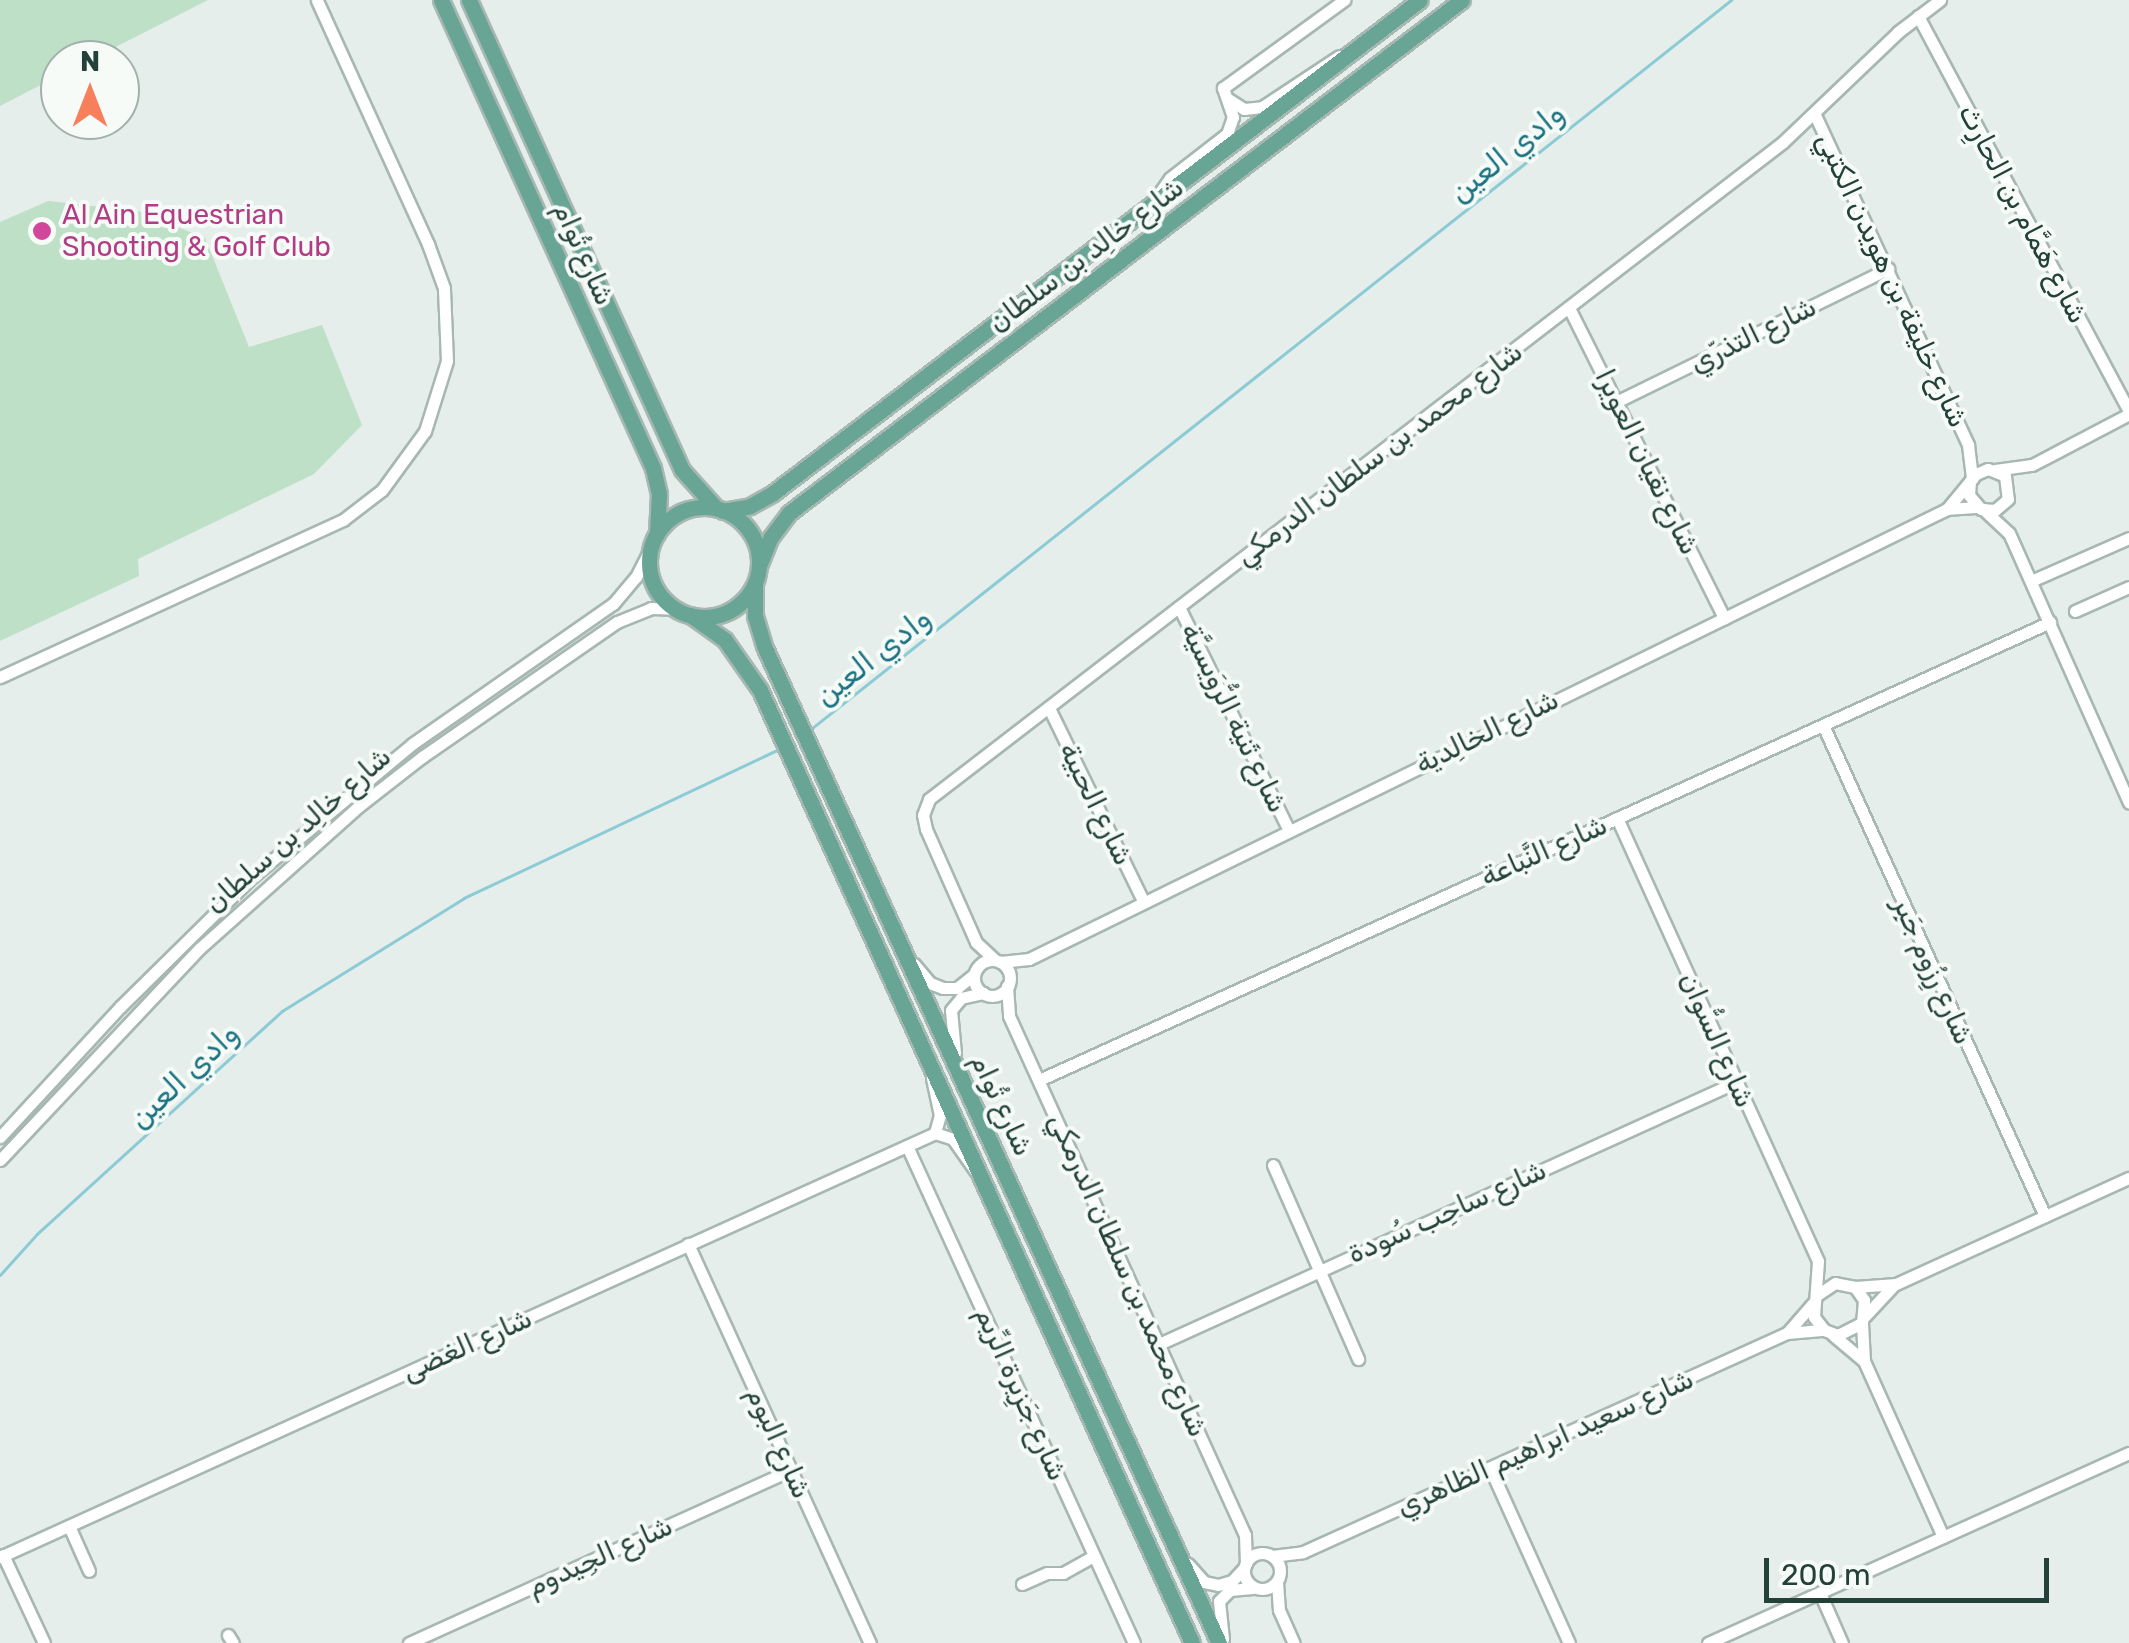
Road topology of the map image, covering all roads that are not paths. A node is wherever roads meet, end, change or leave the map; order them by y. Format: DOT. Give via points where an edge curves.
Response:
graph roads {
  1 [pos="317,0"];
  2 [pos="441,0"];
  3 [pos="468,0"];
  4 [pos="1344,0"];
  5 [pos="1420,0"];
  6 [pos="1462,0"];
  7 [pos="1940,0"];
  8 [pos="1918,16"];
  9 [pos="1352,52"];
  10 [pos="1228,99"];
  11 [pos="1815,116"];
  12 [pos="1154,203"];
  13 [pos="1888,269"];
  14 [pos="1569,308"];
  15 [pos="1618,402"];
  16 [pos="2129,413"];
  17 [pos="1968,446"];
  18 [pos="2032,465"];
  19 [pos="1995,470"];
  20 [pos="1971,480"];
  21 [pos="2009,496"];
  22 [pos="1980,508"];
  23 [pos="1947,509"];
  24 [pos="720,510"];
  25 [pos="2009,534"];
  26 [pos="2129,538"];
  27 [pos="654,541"];
  28 [pos="759,566"];
  29 [pos="2032,581"];
  30 [pos="754,585"];
  31 [pos="2129,586"];
  32 [pos="1179,606"];
  33 [pos="2075,611"];
  34 [pos="684,612"];
  35 [pos="1724,618"];
  36 [pos="2050,622"];
  37 [pos="0,678"];
  38 [pos="1049,708"];
  39 [pos="1823,725"];
  40 [pos="2129,803"];
  41 [pos="1617,818"];
  42 [pos="1288,829"];
  43 [pos="1143,901"];
  44 [pos="976,942"];
  45 [pos="903,949"];
  46 [pos="1030,958"];
  47 [pos="998,961"];
  48 [pos="975,971"];
  49 [pos="1008,983"];
  50 [pos="985,994"];
  51 [pos="1010,1016"];
  52 [pos="932,1069"];
  53 [pos="960,1072"];
  54 [pos="1039,1080"];
  55 [pos="1736,1082"];
  56 [pos="935,1133"];
  57 [pos="0,1136"];
  58 [pos="908,1146"];
  59 [pos="0,1160"];
  60 [pos="1272,1165"];
  61 [pos="979,1176"];
  62 [pos="2129,1178"];
  63 [pos="2045,1216"];
  64 [pos="688,1244"];
  65 [pos="1818,1261"];
  66 [pos="1319,1270"];
  67 [pos="1896,1284"];
  68 [pos="1849,1285"];
  69 [pos="1815,1298"];
  70 [pos="1863,1320"];
  71 [pos="1828,1332"];
  72 [pos="1787,1333"];
  73 [pos="1159,1344"];
  74 [pos="1358,1359"];
  75 [pos="1864,1361"];
  76 [pos="2129,1453"];
  77 [pos="1490,1468"];
  78 [pos="791,1470"];
  79 [pos="70,1526"];
  80 [pos="1245,1535"];
  81 [pos="1943,1537"];
  82 [pos="1176,1549"];
  83 [pos="1303,1552"];
  84 [pos="1270,1555"];
  85 [pos="2,1556"];
  86 [pos="1094,1556"];
  87 [pos="1245,1566"];
  88 [pos="89,1571"];
  89 [pos="1279,1579"];
  90 [pos="1022,1584"];
  91 [pos="1255,1588"];
  92 [pos="1820,1593"];
  93 [pos="1280,1610"];
  94 [pos="44,1643"];
  95 [pos="410,1643"];
  96 [pos="870,1643"];
  97 [pos="1134,1643"];
  98 [pos="1192,1643"];
  99 [pos="1221,1643"];
  100 [pos="1294,1643"];
  101 [pos="1569,1643"];
  102 [pos="1708,1643"];
  103 [pos="1842,1643"];
  1 -- 37 [label="street" via="444,288 447,361 425,431 390,481 343,520"];
  2 -- 27 [label="main road, شارع تُوام" via="653,468 660,507"];
  3 -- 24 [label="main road, شارع تُوام" via="682,470"];
  4 -- 10 [label="street" via="1223,88"];
  5 -- 9 [label="main road, شارع خالِد بن سلطان"];
  6 -- 28 [label="main road, شارع خالِد بن سلطان" via="789,513"];
  7 -- 8 [label="street, شارع محمد بن سلطان الدرمكي"];
  8 -- 11 [label="street, شارع محمد بن سلطان الدرمكي"];
  8 -- 16 [label="street, شارع هَمَّام بن الحارِث"];
  9 -- 10 [label="street" via="1322,64 1262,107 1244,109"];
  9 -- 12 [label="main road, شارع خالِد بن سلطان"];
  10 -- 12 [label="street" via="1233,116 1227,134 1170,178"];
  11 -- 13 [label="street, شارع خليفة بن هويدن الكتبي"];
  11 -- 14 [label="street, شارع محمد بن سلطان الدرمكي"];
  12 -- 24 [label="main road, شارع خالِد بن سلطان" via="774,494"];
  13 -- 15 [label="street, شارع التذرّي"];
  13 -- 17 [label="street, شارع خليفة بن هويدن الكتبي"];
  14 -- 15 [label="street, شارع نقيان العويرا"];
  14 -- 32 [label="street, شارع محمد بن سلطان الدرمكي"];
  15 -- 35 [label="street, شارع نقيان العويرا"];
  16 -- 18 [label="street"];
  17 -- 19 [label="street, شارع خليفة بن هويدن الكتبي"];
  17 -- 20 [label="street, شارع خليفة بن هويدن الكتبي"];
  18 -- 19 [label="street"];
  18 -- 21 [label="street"];
  19 -- 20 [label="street"];
  19 -- 21 [label="street" via="2005,476"];
  20 -- 22 [label="street" via="1969,495"];
  20 -- 23 [label="street, شارع الخالِدية"];
  21 -- 22 [label="street" via="1995,510"];
  21 -- 25 [label="street"];
  22 -- 23 [label="street, شارع الخالِدية"];
  22 -- 25 [label="street"];
  23 -- 35 [label="street, شارع الخالِدية"];
  24 -- 27 [label="main road" via="690,509"];
  24 -- 28 [label="main road" via="750,532"];
  25 -- 29 [label="street"];
  26 -- 29 [label="street"];
  27 -- 34 [label="main road" via="651,576 665,600"];
  27 -- 57 [label="street, شارع خالِد بن سلطان" via="627,591 601,614 412,744 252,877"];
  28 -- 30 [label="main road"];
  29 -- 36 [label="street"];
  30 -- 34 [label="main road" via="721,614"];
  30 -- 45 [label="main road, شارع تُوام" via="759,631"];
  31 -- 33 [label="street"];
  32 -- 38 [label="street, شارع محمد بن سلطان الدرمكي"];
  32 -- 42 [label="street, شارع ثَنية الرُّوَيسيَّة"];
  34 -- 52 [label="main road, شارع تُوام" via="725,640 760,690"];
  34 -- 59 [label="street, شارع خالِد بن سلطان" via="651,608 617,622 348,815 200,948"];
  35 -- 42 [label="street, شارع الخالِدية"];
  36 -- 39 [label="street, شارع النَّباعة"];
  36 -- 40 [label="street"];
  38 -- 43 [label="street, شارع الحبية"];
  38 -- 44 [label="street, شارع محمد بن سلطان الدرمكي" via="924,809 926,830"];
  39 -- 41 [label="street, شارع النَّباعة"];
  39 -- 63 [label="street, شارع رِزُوم جَبِر"];
  41 -- 54 [label="street, شارع النَّباعة"];
  41 -- 55 [label="street, شارع السُّوان"];
  42 -- 43 [label="street, شارع الخالِدية"];
  43 -- 46 [label="street, شارع الخالِدية"];
  44 -- 47 [label="street, شارع محمد بن سلطان الدرمكي"];
  44 -- 48 [label="street, شارع محمد بن سلطان الدرمكي"];
  45 -- 48 [label="street" via="936,986 957,988"];
  45 -- 53 [label="main road, شارع تُوام"];
  46 -- 47 [label="street, شارع الخالِدية"];
  46 -- 49 [label="street, شارع الخالِدية"];
  47 -- 48 [label="street"];
  47 -- 49 [label="street"];
  48 -- 50 [label="street" via="974,983"];
  49 -- 50 [label="street" via="1001,993"];
  49 -- 51 [label="street, شارع محمد بن سلطان الدرمكي"];
  50 -- 51 [label="street, شارع محمد بن سلطان الدرمكي"];
  50 -- 53 [label="street" via="961,998 951,1010"];
  51 -- 54 [label="street, شارع محمد بن سلطان الدرمكي"];
  52 -- 56 [label="street" via="940,1115"];
  52 -- 61 [label="main road, شارع تُوام"];
  53 -- 82 [label="main road, شارع تُوام"];
  54 -- 73 [label="street, شارع محمد بن سلطان الدرمكي"];
  55 -- 65 [label="street, شارع السُّوان"];
  55 -- 66 [label="street, شارع ساحِب سُودة"];
  56 -- 58 [label="street, شارع الغضى"];
  56 -- 61 [label="street" via="953,1139"];
  58 -- 64 [label="street, شارع الغضى"];
  58 -- 86 [label="street, شارع جَزِيرة الرِّيم"];
  60 -- 66 [label="street"];
  61 -- 98 [label="main road, شارع تُوام"];
  62 -- 63 [label="street"];
  63 -- 67 [label="street"];
  64 -- 78 [label="street, شارع البوم"];
  64 -- 79 [label="street, شارع الغضى"];
  65 -- 68 [label="street, شارع السُّوان"];
  65 -- 69 [label="street, شارع السُّوان"];
  66 -- 73 [label="street, شارع ساحِب سُودة"];
  66 -- 74 [label="street"];
  67 -- 68 [label="street"];
  67 -- 70 [label="street"];
  68 -- 69 [label="street" via="1828,1285"];
  68 -- 70 [label="street" via="1864,1300"];
  69 -- 71 [label="street" via="1814,1317"];
  69 -- 72 [label="street, شارع سعيد ابراهيم الظاهري"];
  70 -- 71 [label="street" via="1845,1334"];
  70 -- 75 [label="street"];
  71 -- 72 [label="street, شارع سعيد ابراهيم الظاهري"];
  71 -- 75 [label="street"];
  72 -- 77 [label="street, شارع سعيد ابراهيم الظاهري"];
  73 -- 80 [label="street, شارع محمد بن سلطان الدرمكي"];
  75 -- 81 [label="street"];
  76 -- 81 [label="street"];
  77 -- 83 [label="street, شارع سعيد ابراهيم الظاهري"];
  77 -- 101 [label="street"];
  78 -- 95 [label="street, شارع الجِيدوم"];
  78 -- 96 [label="street, شارع البوم"];
  79 -- 85 [label="street, شارع الغضى"];
  79 -- 88 [label="street"];
  80 -- 84 [label="street, شارع محمد بن سلطان الدرمكي"];
  80 -- 87 [label="street, شارع محمد بن سلطان الدرمكي"];
  81 -- 92 [label="street"];
  82 -- 87 [label="street" via="1211,1584 1232,1582"];
  82 -- 99 [label="main road, شارع تُوام"];
  83 -- 84 [label="street, شارع سعيد ابراهيم الظاهري"];
  83 -- 89 [label="street, شارع سعيد ابراهيم الظاهري"];
  84 -- 87 [label="street" via="1258,1554"];
  84 -- 89 [label="street" via="1280,1564"];
  85 -- 94 [label="street"];
  86 -- 90 [label="street"];
  86 -- 97 [label="street, شارع جَزِيرة الرِّيم"];
  87 -- 91 [label="street"];
  89 -- 91 [label="street" via="1268,1589"];
  89 -- 93 [label="street"];
  91 -- 93 [label="street"];
  91 -- 99 [label="street" via="1230,1590 1219,1601"];
  92 -- 102 [label="street"];
  92 -- 103 [label="street"];
  93 -- 100 [label="street"];
}
